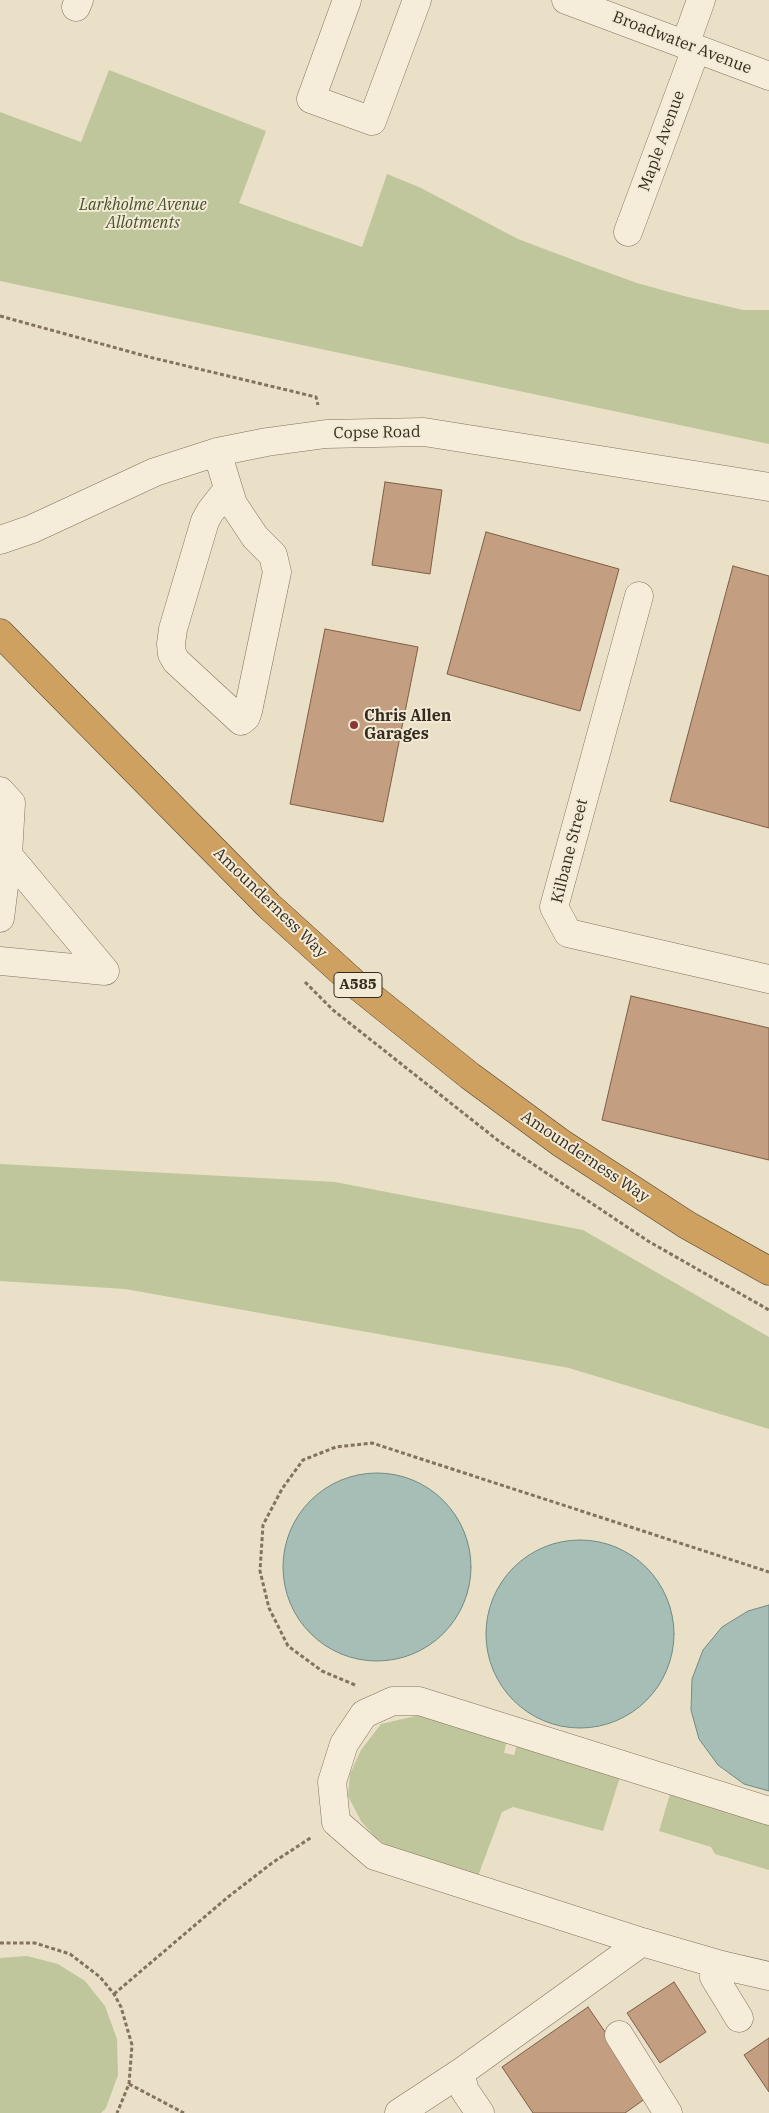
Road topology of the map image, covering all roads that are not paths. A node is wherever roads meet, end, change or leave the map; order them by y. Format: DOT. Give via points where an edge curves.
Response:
graph roads {
  1 [pos="347,0"];
  2 [pos="417,0"];
  3 [pos="566,0"];
  4 [pos="701,0"];
  5 [pos="690,47"];
  6 [pos="769,76"];
  7 [pos="628,232"];
  8 [pos="217,452"];
  9 [pos="769,487"];
  10 [pos="228,489"];
  11 [pos="0,540"];
  12 [pos="639,596"];
  13 [pos="0,633"];
  14 [pos="0,791"];
  15 [pos="8,855"];
  16 [pos="0,918"];
  17 [pos="0,961"];
  18 [pos="769,979"];
  19 [pos="769,1271"];
  20 [pos="769,1810"];
  21 [pos="642,1942"];
  22 [pos="721,1965"];
  23 [pos="769,1976"];
  24 [pos="739,2018"];
  25 [pos="619,2035"];
  26 [pos="460,2073"];
  27 [pos="399,2113"];
  28 [pos="480,2113"];
  29 [pos="668,2113"];
  1 -- 2 [label="street" via="311,99 372,121"];
  3 -- 5 [label="street, Broadwater Avenue"];
  4 -- 5 [label="street, Maple Avenue"];
  5 -- 6 [label="street, Broadwater Avenue"];
  5 -- 7 [label="street, Maple Avenue"];
  8 -- 9 [label="street, Copse Road" via="326,434 424,432"];
  8 -- 10 [label="street"];
  8 -- 11 [label="street, Copse Road" via="155,472"];
  10 -- 10 [label="street" via="205,521 171,644 176,661 241,720 248,711 277,572 273,555 246,524"];
  12 -- 18 [label="street, Kilbane Street" via="554,907 568,933"];
  13 -- 19 [label="highway, Amounderness Way / A585" via="270,906 354,983 470,1076 561,1143 687,1225"];
  14 -- 15 [label="street" via="11,802"];
  15 -- 16 [label="street"];
  15 -- 17 [label="street" via="105,971"];
  20 -- 21 [label="street" via="419,1701 393,1701 364,1714 344,1744 332,1782 336,1822 374,1856"];
  21 -- 22 [label="street"];
  21 -- 26 [label="street"];
  22 -- 23 [label="street"];
  22 -- 24 [label="street" via="714,1977"];
  25 -- 29 [label="street"];
  26 -- 27 [label="street"];
  26 -- 28 [label="street" via="465,2091"];
}
